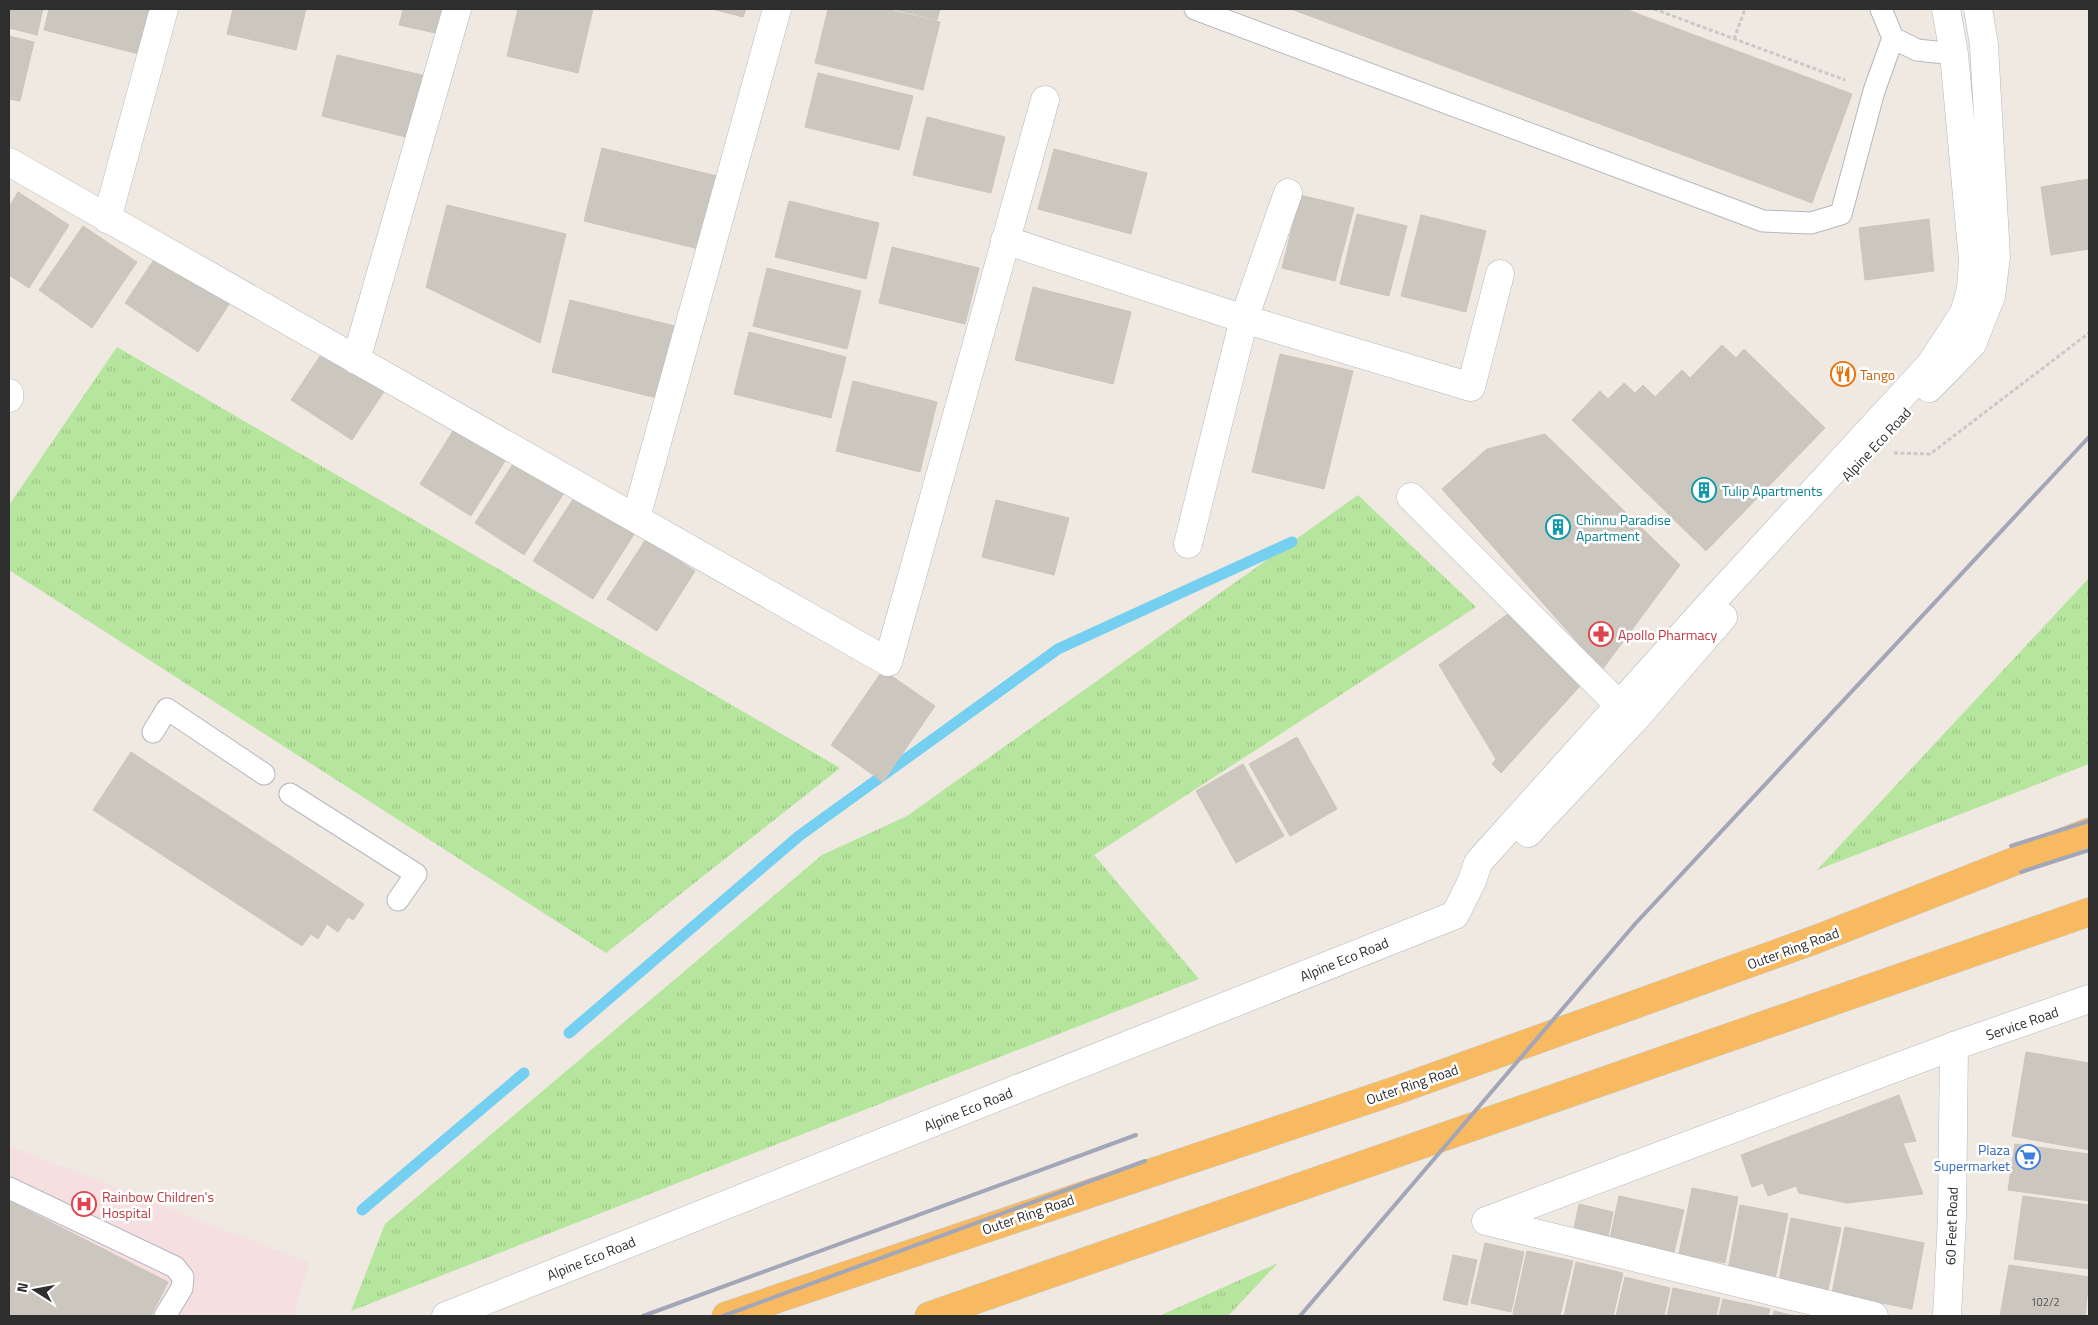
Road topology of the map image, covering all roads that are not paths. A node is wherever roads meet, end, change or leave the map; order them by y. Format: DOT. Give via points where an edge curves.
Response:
graph roads {
  1 [pos="164,9"];
  2 [pos="457,9"];
  3 [pos="777,9"];
  4 [pos="1195,9"];
  5 [pos="1881,9"];
  6 [pos="1946,9"];
  7 [pos="1978,9"];
  8 [pos="1893,38"];
  9 [pos="1984,45"];
  10 [pos="1954,54"];
  11 [pos="1045,100"];
  12 [pos="9,162"];
  13 [pos="1288,193"];
  14 [pos="107,218"];
  15 [pos="1005,240"];
  16 [pos="1500,274"];
  17 [pos="1244,318"];
  18 [pos="356,360"];
  19 [pos="9,393"];
  20 [pos="9,398"];
  21 [pos="1411,496"];
  22 [pos="636,518"];
  23 [pos="1188,544"];
  24 [pos="1626,712"];
  25 [pos="153,732"];
  26 [pos="264,774"];
  27 [pos="290,794"];
  28 [pos="2089,832"];
  29 [pos="398,900"];
  30 [pos="2089,912"];
  31 [pos="2089,999"];
  32 [pos="1954,1046"];
  33 [pos="9,1188"];
  34 [pos="165,1316"];
  35 [pos="446,1316"];
  36 [pos="726,1316"];
  37 [pos="929,1316"];
  38 [pos="1874,1316"];
  39 [pos="1947,1316"];
  1 -- 14 [label="street"];
  2 -- 18 [label="street"];
  3 -- 22 [label="street"];
  4 -- 8 [label="lane" via="1763,221 1811,223 1840,214 1874,91"];
  5 -- 8 [label="lane"];
  6 -- 10 [label="street, Alpine Eco Road"];
  7 -- 9 [label="street, Alpine Eco Road"];
  8 -- 10 [label="lane" via="1917,50"];
  9 -- 10 [label="street"];
  9 -- 24 [label="street, Alpine Eco Road" via="1996,257 1991,296 1972,344 1867,452"];
  10 -- 24 [label="street, Alpine Eco Road" via="1973,260 1971,288 1964,313 1930,365"];
  11 -- 15 [label="street"];
  12 -- 14 [label="street"];
  13 -- 17 [label="street"];
  14 -- 18 [label="street"];
  15 -- 17 [label="street"];
  15 -- 22 [label="street" via="888,662"];
  16 -- 17 [label="street" via="1471,387"];
  17 -- 23 [label="street"];
  18 -- 22 [label="street"];
  19 -- 20 [label="street"];
  21 -- 24 [label="street"];
  24 -- 35 [label="street, Alpine Eco Road" via="1478,863 1455,916"];
  25 -- 26 [label="lane" via="167,709"];
  27 -- 29 [label="lane" via="416,874"];
  28 -- 36 [label="highway, Outer Ring Road" via="1818,940 1400,1089"];
  30 -- 37 [label="highway"];
  31 -- 32 [label="street, Service Road"];
  32 -- 38 [label="street, Service Road" via="1486,1221"];
  32 -- 39 [label="street, 60 Feet Road"];
  33 -- 34 [label="lane" via="175,1267 183,1277 182,1288"];
}
